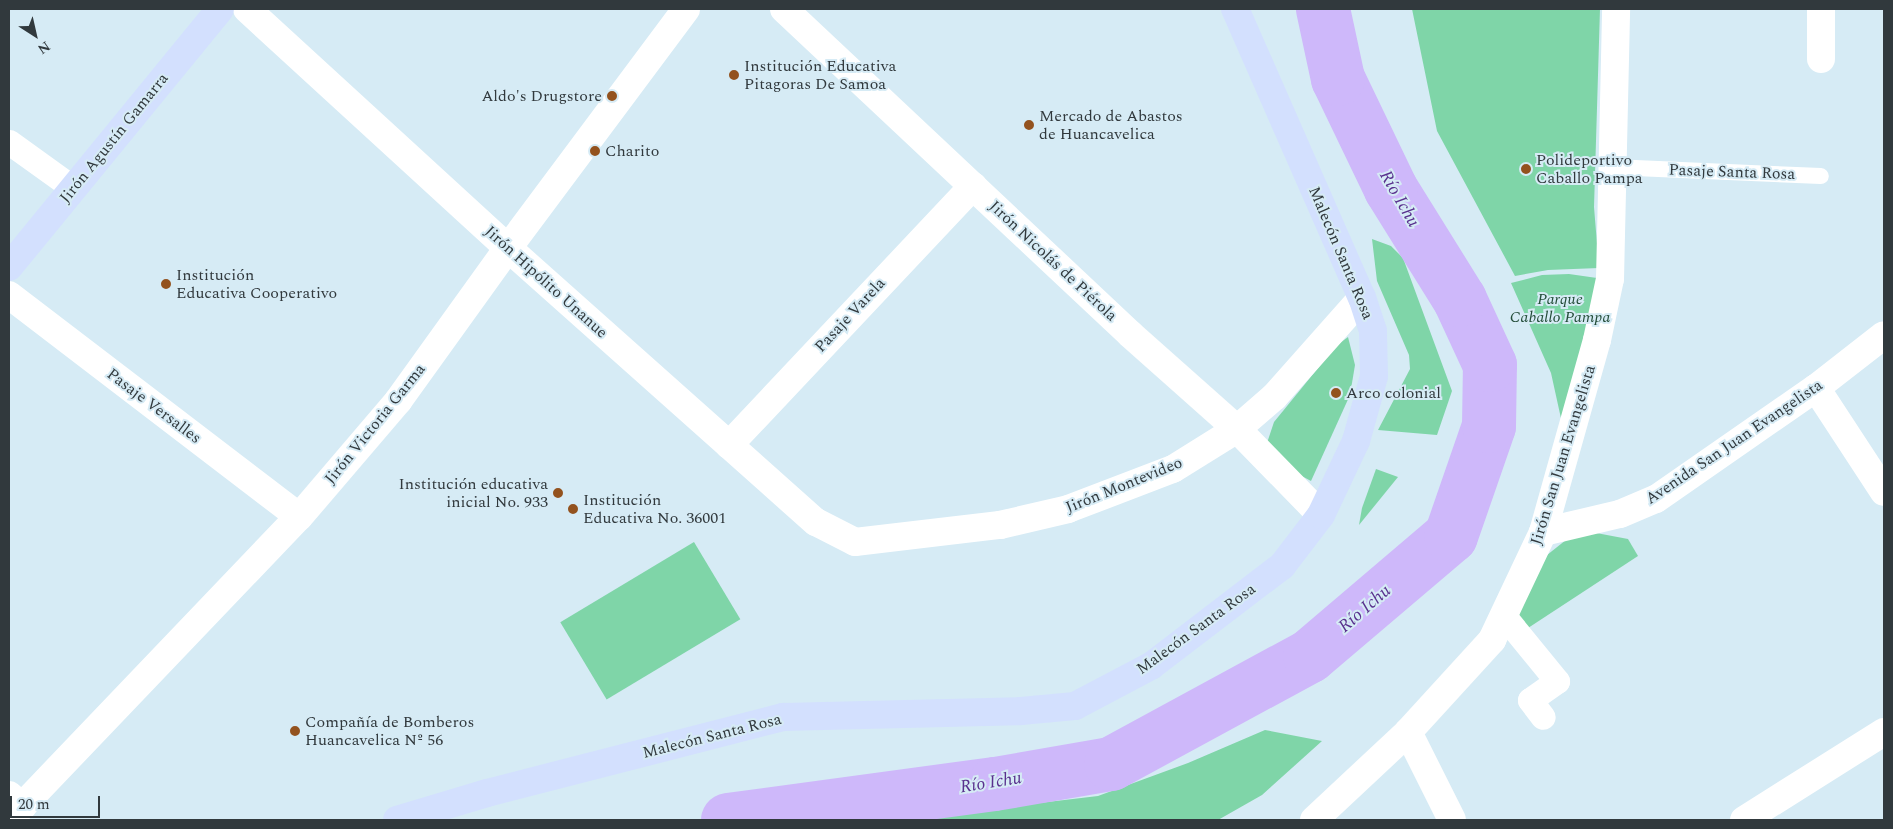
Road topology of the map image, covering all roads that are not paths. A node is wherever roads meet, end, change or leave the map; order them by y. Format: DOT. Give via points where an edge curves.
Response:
graph roads {
  1 [pos="220,9"];
  2 [pos="247,9"];
  3 [pos="686,9"];
  4 [pos="784,9"];
  5 [pos="1236,9"];
  6 [pos="1616,9"];
  7 [pos="1821,9"];
  8 [pos="1821,59"];
  9 [pos="9,142"];
  10 [pos="1612,167"];
  11 [pos="1821,176"];
  12 [pos="973,186"];
  13 [pos="73,188"];
  14 [pos="508,248"];
  15 [pos="9,267"];
  16 [pos="9,295"];
  17 [pos="1362,298"];
  18 [pos="1884,336"];
  19 [pos="1816,388"];
  20 [pos="1237,429"];
  21 [pos="729,445"];
  22 [pos="1884,492"];
  23 [pos="1321,515"];
  24 [pos="299,517"];
  25 [pos="1543,532"];
  26 [pos="855,542"];
  27 [pos="1504,616"];
  28 [pos="1543,717"];
  29 [pos="1408,732"];
  30 [pos="1884,732"];
  31 [pos="18,811"];
  32 [pos="397,820"];
  33 [pos="1314,820"];
  34 [pos="1452,820"];
  35 [pos="1744,820"];
  1 -- 13 [label="main road, Jirón Agustín Gamarra"];
  2 -- 14 [label="street, Jirón Hipólito Unanue"];
  3 -- 14 [label="street, Jirón Victoria Garma"];
  4 -- 12 [label="street, Jirón Nicolás de Piérola"];
  5 -- 17 [label="main road, Malecón Santa Rosa"];
  6 -- 10 [label="street, Jirón San Juan Evangelista"];
  7 -- 8 [label="street"];
  9 -- 13 [label="street"];
  10 -- 11 [label="lane, Pasaje Santa Rosa"];
  10 -- 25 [label="street, Jirón San Juan Evangelista" via="1610,279 1597,340"];
  12 -- 20 [label="street, Jirón Nicolás de Piérola"];
  12 -- 21 [label="street, Pasaje Varela"];
  13 -- 15 [label="main road, Jirón Agustín Gamarra"];
  14 -- 21 [label="street, Jirón Hipólito Unanue"];
  14 -- 24 [label="street, Jirón Victoria Garma" via="398,401"];
  16 -- 24 [label="street, Pasaje Versalles"];
  17 -- 20 [label="street, Jirón Montevideo" via="1274,397"];
  17 -- 23 [label="main road, Malecón Santa Rosa" via="1373,331 1374,376 1356,441"];
  18 -- 19 [label="street, Avenida San Juan Evangelista"];
  19 -- 22 [label="street"];
  19 -- 25 [label="street, Avenida San Juan Evangelista" via="1656,499 1620,514"];
  20 -- 23 [label="street, Jirón Nicolás de Piérola"];
  20 -- 26 [label="street, Jirón Montevideo" via="1173,468 1068,509 1000,525"];
  21 -- 26 [label="street, Jirón Hipólito Unanue" via="816,522"];
  23 -- 32 [label="main road, Malecón Santa Rosa" via="1282,566 1151,666 1076,706 1021,712 784,717 487,792"];
  24 -- 31 [label="street, Jirón Victoria Garma"];
  25 -- 27 [label="street, Jirón San Juan Evangelista"];
  27 -- 28 [label="street" via="1558,681 1530,700"];
  27 -- 29 [label="street, Jirón San Juan Evangelista" via="1492,640"];
  29 -- 33 [label="street, Jirón San Juan Evangelista"];
  29 -- 34 [label="street"];
  30 -- 35 [label="street"];
}
